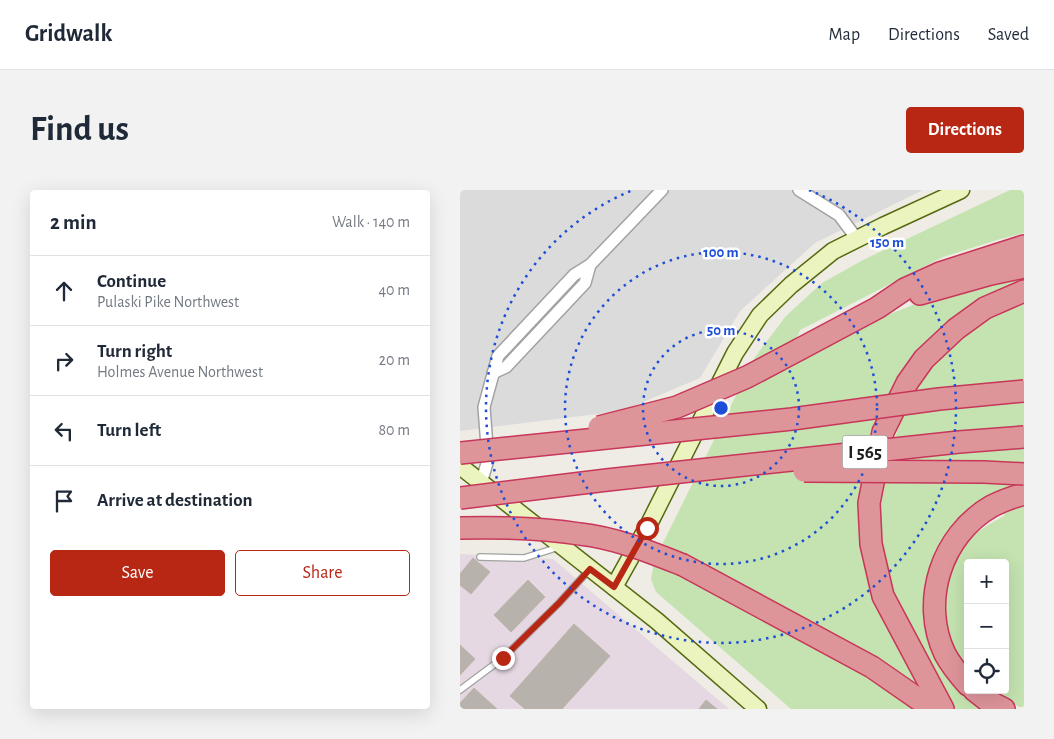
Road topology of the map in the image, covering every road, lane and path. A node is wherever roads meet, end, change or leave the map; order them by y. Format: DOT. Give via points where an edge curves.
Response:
graph roads {
  1 [pos="662,190"];
  2 [pos="799,190"];
  3 [pos="961,190"];
  4 [pos="857,239"];
  5 [pos="1024,246"];
  6 [pos="1024,267"];
  7 [pos="1024,291"];
  8 [pos="877,308"];
  9 [pos="1024,391"];
  10 [pos="1024,437"];
  11 [pos="516,446"];
  12 [pos="460,453"];
  13 [pos="460,466"];
  14 [pos="706,470"];
  15 [pos="1024,474"];
  16 [pos="482,483"];
  17 [pos="1024,494"];
  18 [pos="460,498"];
  19 [pos="460,528"];
  20 [pos="561,546"];
  21 [pos="480,557"];
  22 [pos="590,569"];
  23 [pos="614,587"];
  24 [pos="964,680"];
  25 [pos="460,690"];
  26 [pos="979,694"];
  27 [pos="758,709"];
  28 [pos="928,709"];
  29 [pos="943,709"];
  30 [pos="1004,709"];
  1 -- 16 [label="street" via="590,265 574,275 498,356 484,407 488,460"];
  2 -- 4 [label="street" via="839,215"];
  3 -- 4 [label="main road"];
  4 -- 23 [label="main road" via="833,251 760,315 735,353"];
  5 -- 8 [label="highway" via="940,273 905,289"];
  6 -- 8 [label="highway" via="963,281"];
  7 -- 29 [label="highway" via="985,308 956,329 924,360 907,382 881,441 869,503 870,544 883,596"];
  8 -- 11 [label="highway, bridge" via="747,377 677,407"];
  9 -- 11 [label="highway, I 565, bridge" via="792,419"];
  10 -- 14 [label="highway, I 565, bridge"];
  11 -- 12 [label="highway, I 565, bridge"];
  13 -- 16 [label="main road"];
  14 -- 15 [label="highway, bridge"];
  14 -- 18 [label="highway, I 565, bridge"];
  16 -- 20 [label="main road"];
  17 -- 24 [label="highway" via="992,506 970,522 953,544 941,568 935,592 935,617 941,642"];
  19 -- 28 [label="highway, bridge" via="506,527 581,534 654,553 683,565 872,667 922,701"];
  20 -- 21 [label="lane" via="524,558"];
  20 -- 22 [label="main road"];
  22 -- 23 [label="main road"];
  22 -- 25 [label="lane" via="503,658"];
  23 -- 27 [label="main road"];
  26 -- 30 [label="highway"];
}
